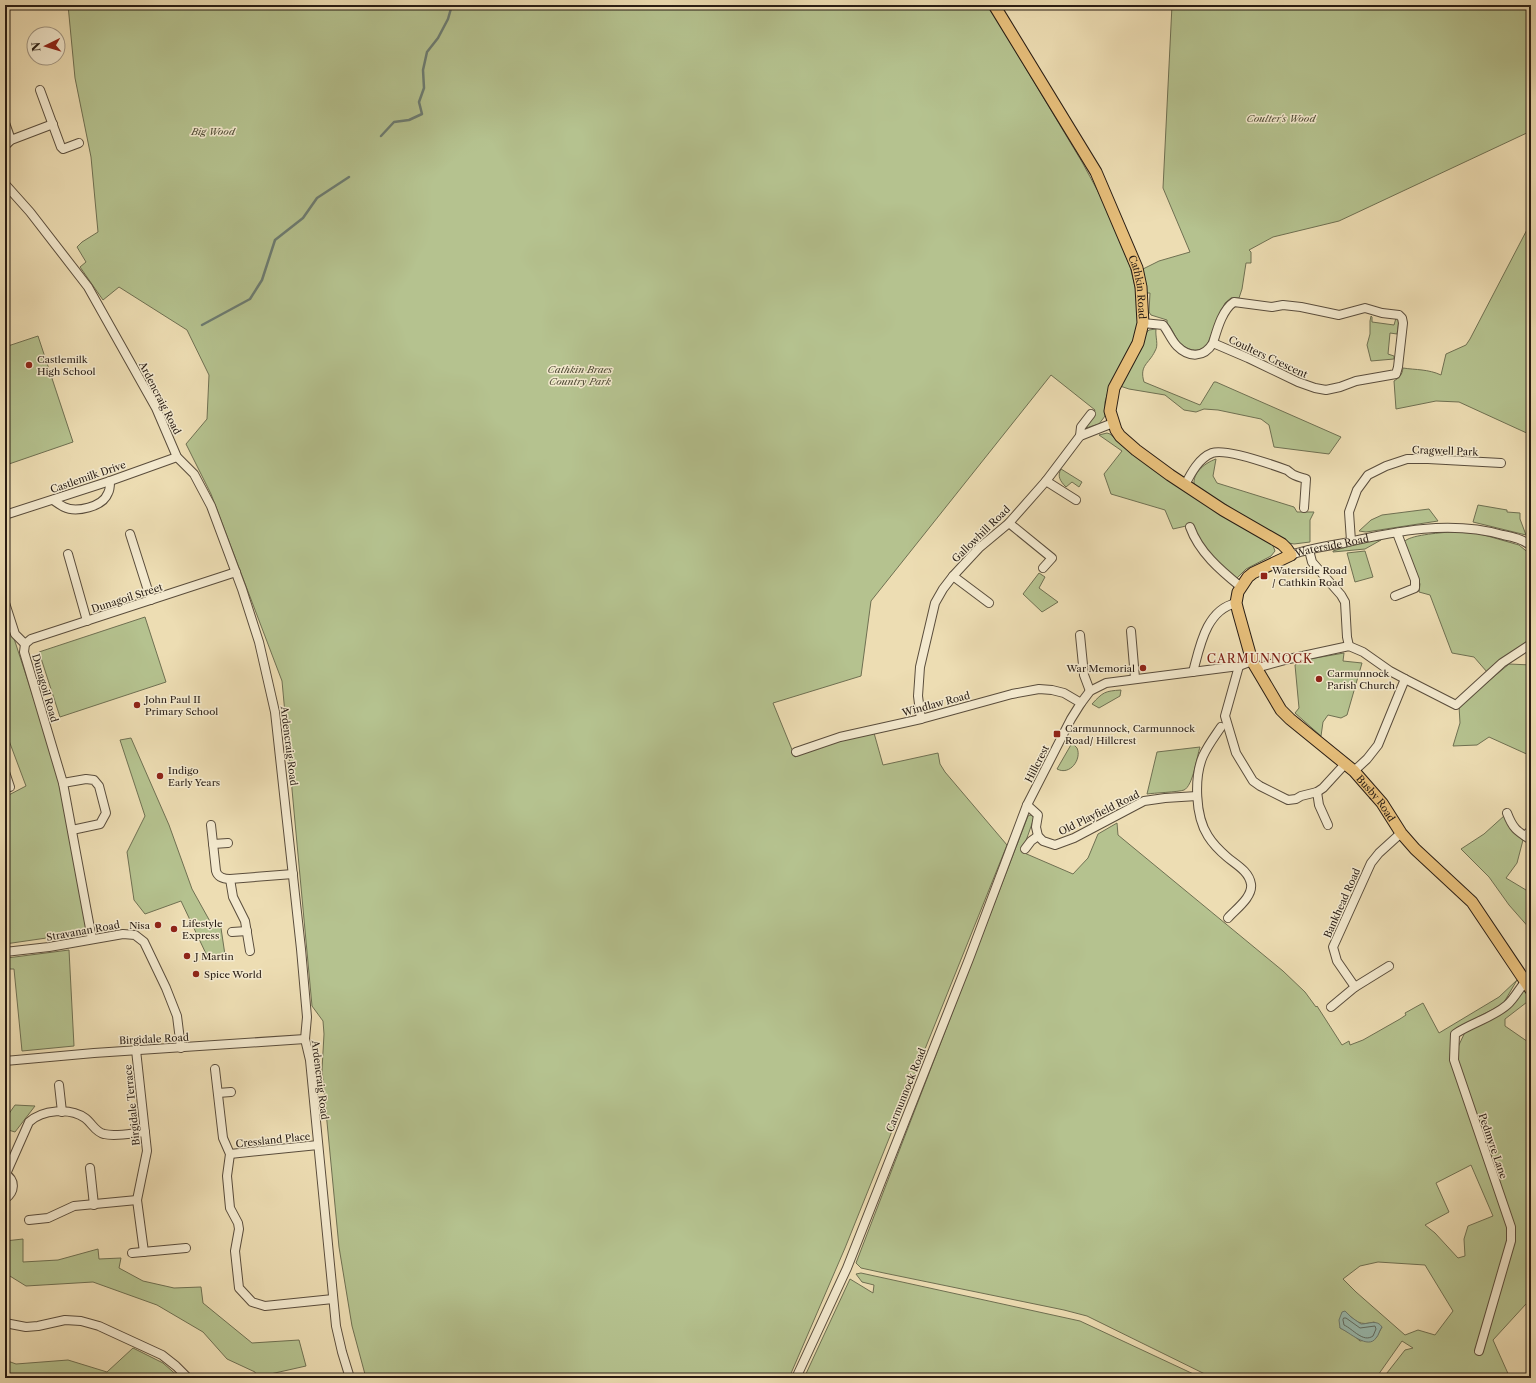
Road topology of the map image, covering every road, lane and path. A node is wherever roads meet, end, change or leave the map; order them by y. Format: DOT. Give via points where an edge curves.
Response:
graph roads {
  1 [pos="994,5"];
  2 [pos="40,90"];
  3 [pos="5,123"];
  4 [pos="53,124"];
  5 [pos="12,140"];
  6 [pos="79,143"];
  7 [pos="5,146"];
  8 [pos="5,184"];
  9 [pos="1143,323"];
  10 [pos="1213,343"];
  11 [pos="1091,414"];
  12 [pos="1113,423"];
  13 [pos="1080,436"];
  14 [pos="177,457"];
  15 [pos="1501,463"];
  16 [pos="110,481"];
  17 [pos="1046,481"];
  18 [pos="1185,485"];
  19 [pos="53,500"];
  20 [pos="1076,500"];
  21 [pos="1304,508"];
  22 [pos="5,515"];
  23 [pos="1009,523"];
  24 [pos="1190,527"];
  25 [pos="1397,533"];
  26 [pos="130,534"];
  27 [pos="1351,541"];
  28 [pos="1531,546"];
  29 [pos="1309,550"];
  30 [pos="68,554"];
  31 [pos="1291,555"];
  32 [pos="1043,568"];
  33 [pos="236,572"];
  34 [pos="952,576"];
  35 [pos="1241,586"];
  36 [pos="1395,596"];
  37 [pos="151,600"];
  38 [pos="5,603"];
  39 [pos="989,603"];
  40 [pos="1236,603"];
  41 [pos="87,621"];
  42 [pos="1131,631"];
  43 [pos="1080,635"];
  44 [pos="25,644"];
  45 [pos="1531,644"];
  46 [pos="1349,646"];
  47 [pos="1254,664"];
  48 [pos="1239,666"];
  49 [pos="1193,672"];
  50 [pos="1136,678"];
  51 [pos="1405,679"];
  52 [pos="1090,692"];
  53 [pos="1081,703"];
  54 [pos="921,719"];
  55 [pos="1221,727"];
  56 [pos="796,752"];
  57 [pos="1350,768"];
  58 [pos="5,772"];
  59 [pos="63,783"];
  60 [pos="10,787"];
  61 [pos="1317,792"];
  62 [pos="1197,796"];
  63 [pos="1027,806"];
  64 [pos="1507,813"];
  65 [pos="211,825"];
  66 [pos="1328,825"];
  67 [pos="72,830"];
  68 [pos="1531,830"];
  69 [pos="1401,833"];
  70 [pos="1038,836"];
  71 [pos="1528,838"];
  72 [pos="228,843"];
  73 [pos="213,844"];
  74 [pos="1025,850"];
  75 [pos="293,874"];
  76 [pos="230,879"];
  77 [pos="1233,916"];
  78 [pos="247,931"];
  79 [pos="232,932"];
  80 [pos="92,938"];
  81 [pos="250,951"];
  82 [pos="5,952"];
  83 [pos="1388,966"];
  84 [pos="1528,986"];
  85 [pos="1355,987"];
  86 [pos="1331,1007"];
  87 [pos="305,1039"];
  88 [pos="181,1048"];
  89 [pos="136,1050"];
  90 [pos="5,1062"];
  91 [pos="215,1069"];
  92 [pos="60,1085"];
  93 [pos="231,1092"];
  94 [pos="218,1093"];
  95 [pos="62,1112"];
  96 [pos="145,1132"];
  97 [pos="318,1146"];
  98 [pos="230,1154"];
  99 [pos="90,1168"];
  100 [pos="6,1174"];
  101 [pos="5,1199"];
  102 [pos="137,1200"];
  103 [pos="94,1205"];
  104 [pos="29,1220"];
  105 [pos="186,1248"];
  106 [pos="144,1252"];
  107 [pos="132,1254"];
  108 [pos="333,1299"];
  109 [pos="5,1323"];
  110 [pos="1479,1351"];
  111 [pos="188,1378"];
  112 [pos="350,1378"];
  113 [pos="796,1378"];
  1 -- 9 [label="main road, Cathkin Road" via="1096,172 1137,268"];
  2 -- 4 [label="street"];
  3 -- 5 [label="street"];
  4 -- 5 [label="street"];
  4 -- 6 [label="street" via="63,149"];
  5 -- 7 [label="street"];
  8 -- 14 [label="street, Ardencraig Road" via="88,287 156,408"];
  9 -- 10 [label="street, Coulters Crescent" via="1163,324 1178,347 1187,352 1200,355 1209,350"];
  9 -- 12 [label="main road, Cathkin Road" via="1138,343 1114,388 1110,411"];
  10 -- 10 [label="street, Coulters Crescent" via="1223,316 1229,305 1234,302 1272,307 1301,307 1339,315 1365,308 1398,314 1403,323 1396,374 1356,381 1326,390 1307,386"];
  11 -- 13 [label="street, Gallowhill Road" via="1081,427"];
  12 -- 13 [label="street"];
  12 -- 18 [label="main road, Cathkin Road" via="1120,436 1136,450"];
  13 -- 17 [label="street, Gallowhill Road"];
  14 -- 16 [label="street, Castlemilk Drive"];
  14 -- 33 [label="street, Ardencraig Road" via="194,474 211,506"];
  15 -- 27 [label="street, Cragwell Park" via="1407,459 1368,475 1348,512"];
  16 -- 19 [label="street, Castlemilk Drive"];
  16 -- 19 [label="street" via="108,495 99,503 87,508 64,508"];
  17 -- 20 [label="street"];
  17 -- 23 [label="street, Gallowhill Road"];
  18 -- 21 [label="street" via="1198,463 1212,453 1229,454 1257,460 1306,479"];
  18 -- 31 [label="main road, Cathkin Road" via="1282,544"];
  19 -- 22 [label="street, Castlemilk Drive"];
  23 -- 32 [label="street" via="1052,558"];
  23 -- 34 [label="street, Gallowhill Road" via="979,548"];
  24 -- 35 [label="street" via="1210,560"];
  25 -- 27 [label="street, Waterside Road"];
  25 -- 28 [label="street, Waterside Road" via="1453,526 1491,531 1522,540"];
  25 -- 36 [label="street" via="1416,588"];
  26 -- 37 [label="street"];
  27 -- 29 [label="street, Waterside Road"];
  29 -- 31 [label="street, Waterside Road"];
  29 -- 46 [label="street" via="1312,562 1345,602"];
  30 -- 41 [label="street"];
  31 -- 35 [label="main road, Waterside Road" via="1253,573"];
  33 -- 37 [label="street, Dunagoil Street"];
  33 -- 75 [label="street, Ardencraig Road" via="259,642 275,712"];
  34 -- 39 [label="street"];
  34 -- 54 [label="street, Gallowhill Road" via="935,602 920,667 918,696"];
  35 -- 40 [label="main road, Waterside Road"];
  37 -- 41 [label="street, Dunagoil Street"];
  38 -- 44 [label="street, Dunagoil Road" via="15,634"];
  40 -- 47 [label="main road, Busby Road"];
  40 -- 49 [label="street" via="1229,604 1220,611 1209,624 1203,635"];
  41 -- 44 [label="street, Dunagoil Street" via="30,639"];
  42 -- 50 [label="street"];
  43 -- 52 [label="street" via="1084,675"];
  44 -- 59 [label="street, Dunagoil Road" via="24,652"];
  45 -- 51 [label="street" via="1502,663 1456,705"];
  46 -- 47 [label="street, Hillcrest"];
  46 -- 51 [label="street"];
  47 -- 48 [label="street, Hillcrest"];
  47 -- 57 [label="main road, Busby Road" via="1281,710"];
  48 -- 49 [label="street, Hillcrest"];
  48 -- 61 [label="street" via="1225,716 1236,753 1253,781 1288,800"];
  49 -- 50 [label="street, Hillcrest"];
  50 -- 52 [label="street, Hillcrest" via="1106,683"];
  51 -- 57 [label="street" via="1378,745 1367,759"];
  52 -- 53 [label="street, Hillcrest"];
  53 -- 54 [label="street, Windlaw Road" via="1052,690 1039,689"];
  53 -- 63 [label="street, Hillcrest"];
  54 -- 56 [label="street, Windlaw Road" via="840,737"];
  55 -- 62 [label="street" via="1214,744 1203,756 1197,777"];
  57 -- 61 [label="street"];
  57 -- 69 [label="main road, Busby Road" via="1382,803"];
  58 -- 60 [label="street"];
  59 -- 67 [label="street, Dunagoil Road"];
  59 -- 67 [label="street" via="94,780 99,786 106,813 100,824"];
  61 -- 66 [label="street" via="1319,805"];
  62 -- 70 [label="street, Old Playfield Road" via="1144,801 1063,843 1048,844"];
  62 -- 77 [label="street" via="1202,822 1208,835 1227,857 1244,870 1251,884 1247,898"];
  63 -- 70 [label="street" via="1038,815"];
  63 -- 113 [label="street, Carmunnock Road" via="847,1268"];
  64 -- 71 [label="street" via="1512,826"];
  65 -- 73 [label="street"];
  67 -- 80 [label="street, Dunagoil Road"];
  68 -- 71 [label="street"];
  69 -- 84 [label="main road, Busby Road" via="1472,902"];
  69 -- 85 [label="street, Bankhead Road" via="1371,863 1333,947 1337,962"];
  70 -- 74 [label="street"];
  72 -- 73 [label="street"];
  73 -- 76 [label="street" via="217,874 221,878"];
  75 -- 76 [label="street"];
  75 -- 87 [label="street, Ardencraig Road" via="306,1017"];
  76 -- 78 [label="street" via="233,897"];
  78 -- 79 [label="street"];
  78 -- 81 [label="street"];
  80 -- 82 [label="street, Stravanan Road" via="49,947"];
  80 -- 88 [label="street, Stravanan Road" via="131,934 144,942 177,1016"];
  83 -- 85 [label="street"];
  84 -- 110 [label="street, Pedmyre Lane" via="1509,1004 1455,1034 1454,1060 1511,1227 1511,1241"];
  85 -- 86 [label="street"];
  87 -- 88 [label="street, Birgidale Road"];
  87 -- 97 [label="street, Ardencraig Road" via="310,1060"];
  88 -- 89 [label="street, Birgidale Road"];
  89 -- 90 [label="street, Birgidale Road"];
  89 -- 96 [label="street, Birgidale Terrace"];
  91 -- 94 [label="street"];
  92 -- 95 [label="street"];
  93 -- 94 [label="street"];
  94 -- 98 [label="street" via="223,1138"];
  95 -- 96 [label="street" via="70,1112 85,1118 103,1134"];
  95 -- 100 [label="street" via="42,1114 29,1122"];
  96 -- 102 [label="street, Birgidale Terrace" via="146,1157"];
  97 -- 98 [label="street, Cressland Place"];
  97 -- 108 [label="street, Ardencraig Road"];
  98 -- 108 [label="street" via="227,1176 230,1208 239,1228 234,1251 240,1288 252,1302 266,1306"];
  99 -- 103 [label="street"];
  100 -- 101 [label="street" via="12,1180 13,1190"];
  102 -- 103 [label="street"];
  102 -- 106 [label="street, Birgidale Terrace"];
  103 -- 104 [label="street" via="69,1207 48,1218"];
  105 -- 106 [label="street"];
  106 -- 107 [label="street"];
  108 -- 112 [label="street, Ardencraig Road" via="342,1352"];
  109 -- 111 [label="street" via="38,1326 65,1320 99,1326 162,1355"];
}
